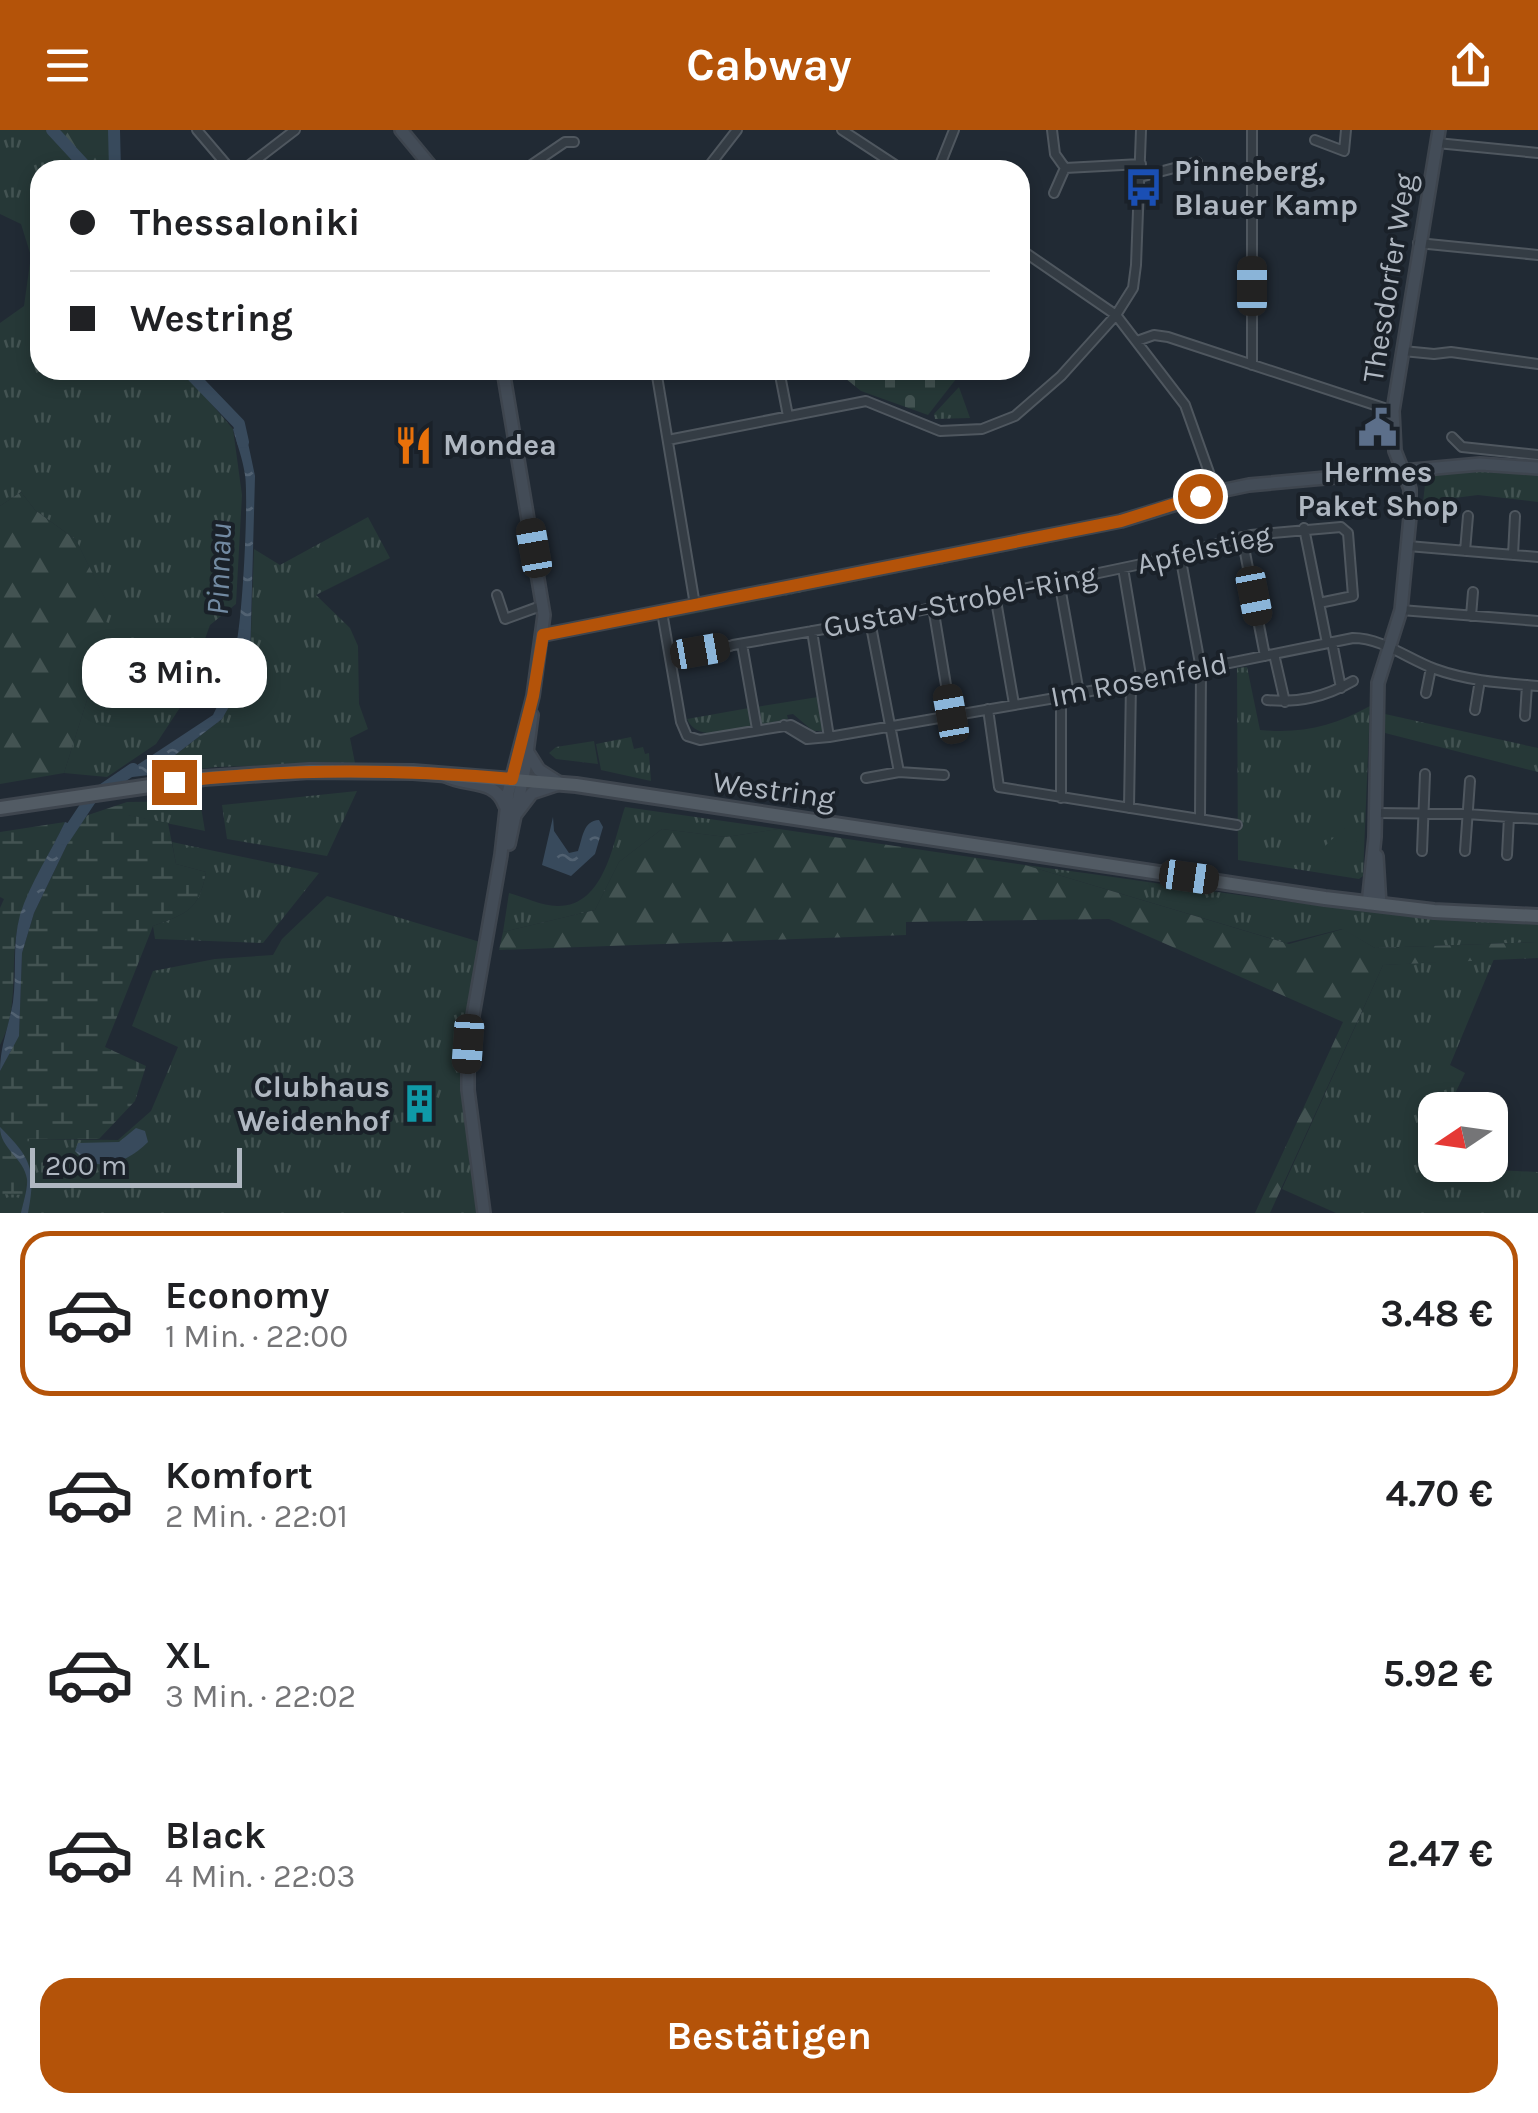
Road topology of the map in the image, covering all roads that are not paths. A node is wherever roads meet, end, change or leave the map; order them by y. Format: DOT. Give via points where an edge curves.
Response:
graph roads {
  1 [pos="197,130"];
  2 [pos="295,130"];
  3 [pos="400,130"];
  4 [pos="736,130"];
  5 [pos="842,130"];
  6 [pos="954,130"];
  7 [pos="1052,130"];
  8 [pos="1140,130"];
  9 [pos="1252,130"];
  10 [pos="1346,130"];
  11 [pos="1438,137"];
  12 [pos="1315,140"];
  13 [pos="574,142"];
  14 [pos="1538,152"];
  15 [pos="222,160"];
  16 [pos="258,160"];
  17 [pos="426,160"];
  18 [pos="539,160"];
  19 [pos="714,160"];
  20 [pos="881,160"];
  21 [pos="942,160"];
  22 [pos="1197,162"];
  23 [pos="1141,164"];
  24 [pos="1065,168"];
  25 [pos="1140,177"];
  26 [pos="1054,193"];
  27 [pos="1418,243"];
  28 [pos="1538,255"];
  29 [pos="1030,256"];
  30 [pos="1116,314"];
  31 [pos="1137,341"];
  32 [pos="1402,350"];
  33 [pos="1538,364"];
  34 [pos="1252,365"];
  35 [pos="505,380"];
  36 [pos="658,380"];
  37 [pos="781,380"];
  38 [pos="1393,411"];
  39 [pos="788,416"];
  40 [pos="1452,437"];
  41 [pos="668,440"];
  42 [pos="1538,455"];
  43 [pos="1538,468"];
  44 [pos="1404,472"];
  45 [pos="1216,492"];
  46 [pos="1468,516"];
  47 [pos="1515,516"];
  48 [pos="1304,528"];
  49 [pos="1242,537"];
  50 [pos="1408,546"];
  51 [pos="1465,551"];
  52 [pos="1180,555"];
  53 [pos="1513,555"];
  54 [pos="1538,557"];
  55 [pos="1123,568"];
  56 [pos="1059,581"];
  57 [pos="1473,592"];
  58 [pos="497,595"];
  59 [pos="996,595"];
  60 [pos="1319,603"];
  61 [pos="695,606"];
  62 [pos="538,607"];
  63 [pos="933,608"];
  64 [pos="1401,610"];
  65 [pos="662,612"];
  66 [pos="1471,616"];
  67 [pos="870,621"];
  68 [pos="1538,622"];
  69 [pos="812,631"];
  70 [pos="543,635"];
  71 [pos="1329,642"];
  72 [pos="735,645"];
  73 [pos="1387,648"];
  74 [pos="1270,655"];
  75 [pos="670,656"];
  76 [pos="1431,668"];
  77 [pos="1201,669"];
  78 [pos="1480,680"];
  79 [pos="1142,681"];
  80 [pos="1352,681"];
  81 [pos="1131,684"];
  82 [pos="1528,685"];
  83 [pos="1538,686"];
  84 [pos="1340,688"];
  85 [pos="1079,693"];
  86 [pos="1426,693"];
  87 [pos="533,696"];
  88 [pos="1061,697"];
  89 [pos="1267,700"];
  90 [pos="1285,702"];
  91 [pos="1014,704"];
  92 [pos="988,709"];
  93 [pos="1474,710"];
  94 [pos="951,714"];
  95 [pos="1524,716"];
  96 [pos="889,726"];
  97 [pos="757,729"];
  98 [pos="829,737"];
  99 [pos="528,751"];
  100 [pos="898,772"];
  101 [pos="1425,774"];
  102 [pos="446,776"];
  103 [pos="944,776"];
  104 [pos="866,778"];
  105 [pos="517,779"];
  106 [pos="1470,781"];
  107 [pos="561,784"];
  108 [pos="1061,798"];
  109 [pos="0,808"];
  110 [pos="1130,808"];
  111 [pos="1376,813"];
  112 [pos="510,814"];
  113 [pos="1424,814"];
  114 [pos="1468,814"];
  115 [pos="1509,817"];
  116 [pos="1200,819"];
  117 [pos="1538,819"];
  118 [pos="1238,825"];
  119 [pos="1422,850"];
  120 [pos="1465,851"];
  121 [pos="1508,855"];
  122 [pos="1374,904"];
  123 [pos="1538,916"];
  124 [pos="484,1213"];
  1 -- 15 [label="street"];
  2 -- 16 [label="street"];
  3 -- 17 [label="main road"];
  4 -- 19 [label="street"];
  5 -- 20 [label="street"];
  6 -- 21 [label="street"];
  7 -- 24 [label="street"];
  8 -- 23 [label="street"];
  9 -- 34 [label="street"];
  10 -- 12 [label="street" via="1344,151"];
  11 -- 14 [label="street"];
  11 -- 27 [label="main road, Thesdorfer Weg"];
  13 -- 18 [label="street"];
  22 -- 25 [label="street"];
  23 -- 24 [label="street"];
  23 -- 25 [label="street"];
  24 -- 26 [label="street"];
  25 -- 30 [label="street" via="1136,275"];
  27 -- 28 [label="street"];
  27 -- 32 [label="main road, Thesdorfer Weg"];
  29 -- 30 [label="street"];
  30 -- 31 [label="street"];
  30 -- 39 [label="street" via="1046,392 994,426 940,431 866,401"];
  31 -- 34 [label="street" via="1161,336"];
  31 -- 45 [label="street" via="1185,405"];
  32 -- 33 [label="street"];
  32 -- 38 [label="main road, Thesdorfer Weg"];
  34 -- 38 [label="street"];
  35 -- 70 [label="main road"];
  36 -- 41 [label="street"];
  37 -- 39 [label="street"];
  38 -- 44 [label="main road, Thesdorfer Weg"];
  39 -- 41 [label="street"];
  40 -- 42 [label="street" via="1462,447"];
  41 -- 61 [label="street"];
  43 -- 44 [label="main road" via="1480,464"];
  44 -- 45 [label="main road"];
  44 -- 50 [label="main road, Thesdorfer Weg" via="1410,490"];
  45 -- 61 [label="main road" via="1121,521"];
  46 -- 51 [label="street"];
  47 -- 53 [label="street"];
  48 -- 49 [label="street, Apfelstieg"];
  48 -- 60 [label="street"];
  48 -- 60 [label="street, Apfelstieg" via="1346,529 1354,596"];
  49 -- 52 [label="street, Apfelstieg"];
  49 -- 74 [label="street"];
  50 -- 51 [label="street"];
  50 -- 64 [label="main road, Thesdorfer Weg"];
  51 -- 53 [label="street"];
  52 -- 55 [label="street, Apfelstieg"];
  52 -- 77 [label="street"];
  53 -- 54 [label="street"];
  55 -- 56 [label="street, Gustav-Strobel-Ring"];
  55 -- 79 [label="street, Gustav-Strobel-Ring"];
  56 -- 59 [label="street, Gustav-Strobel-Ring"];
  56 -- 85 [label="street"];
  57 -- 66 [label="street"];
  58 -- 62 [label="street" via="506,619"];
  59 -- 63 [label="street, Gustav-Strobel-Ring"];
  59 -- 91 [label="street"];
  60 -- 71 [label="street"];
  61 -- 65 [label="main road"];
  63 -- 67 [label="street, Gustav-Strobel-Ring"];
  63 -- 94 [label="street"];
  64 -- 66 [label="street"];
  64 -- 73 [label="main road, Thesdorfer Weg"];
  65 -- 70 [label="main road"];
  65 -- 75 [label="street, Im Rosenfeld"];
  66 -- 68 [label="street"];
  67 -- 69 [label="street, Gustav-Strobel-Ring"];
  67 -- 96 [label="street"];
  69 -- 72 [label="street, Gustav-Strobel-Ring"];
  69 -- 98 [label="street"];
  70 -- 87 [label="main road"];
  71 -- 73 [label="street, Im Rosenfeld" via="1366,638"];
  71 -- 74 [label="street, Im Rosenfeld"];
  71 -- 84 [label="street"];
  72 -- 75 [label="street, Gustav-Strobel-Ring"];
  72 -- 97 [label="street"];
  73 -- 76 [label="street, Im Rosenfeld"];
  73 -- 111 [label="main road, Thesdorfer Weg" via="1378,683"];
  74 -- 77 [label="street, Im Rosenfeld"];
  74 -- 90 [label="street"];
  75 -- 97 [label="street, Im Rosenfeld" via="686,736 700,740"];
  76 -- 78 [label="street, Im Rosenfeld"];
  76 -- 86 [label="street"];
  77 -- 79 [label="street, Im Rosenfeld"];
  77 -- 116 [label="street"];
  78 -- 82 [label="street, Im Rosenfeld"];
  78 -- 93 [label="street"];
  79 -- 81 [label="street, Im Rosenfeld"];
  80 -- 84 [label="street"];
  81 -- 85 [label="street, Im Rosenfeld"];
  81 -- 110 [label="street"];
  82 -- 83 [label="street, Im Rosenfeld"];
  82 -- 95 [label="street"];
  84 -- 90 [label="street"];
  85 -- 88 [label="street, Im Rosenfeld"];
  87 -- 99 [label="main road"];
  87 -- 105 [label="main road"];
  88 -- 91 [label="street, Im Rosenfeld"];
  88 -- 108 [label="street"];
  89 -- 90 [label="street"];
  91 -- 92 [label="street, Im Rosenfeld"];
  92 -- 94 [label="street, Im Rosenfeld"];
  92 -- 108 [label="street" via="999,787"];
  94 -- 96 [label="street, Im Rosenfeld"];
  96 -- 98 [label="street, Im Rosenfeld"];
  96 -- 100 [label="street"];
  97 -- 98 [label="street, Im Rosenfeld" via="791,725 818,739"];
  99 -- 105 [label="main road"];
  99 -- 107 [label="main road"];
  100 -- 103 [label="street"];
  100 -- 104 [label="street"];
  101 -- 113 [label="street"];
  102 -- 105 [label="main road, Westring"];
  102 -- 109 [label="main road, Westring" via="310,772 204,778"];
  102 -- 112 [label="main road" via="488,786"];
  105 -- 107 [label="main road, Westring"];
  105 -- 112 [label="main road"];
  106 -- 114 [label="street"];
  107 -- 112 [label="main road" via="532,793"];
  107 -- 122 [label="main road, Westring"];
  108 -- 110 [label="street"];
  110 -- 116 [label="street"];
  111 -- 113 [label="street"];
  111 -- 122 [label="main road, Thesdorfer Weg"];
  112 -- 124 [label="main road" via="467,1064"];
  113 -- 114 [label="street"];
  113 -- 119 [label="street"];
  114 -- 115 [label="street"];
  114 -- 120 [label="street"];
  115 -- 117 [label="street"];
  115 -- 121 [label="street"];
  116 -- 118 [label="street"];
  122 -- 123 [label="main road, Westring"];
}
